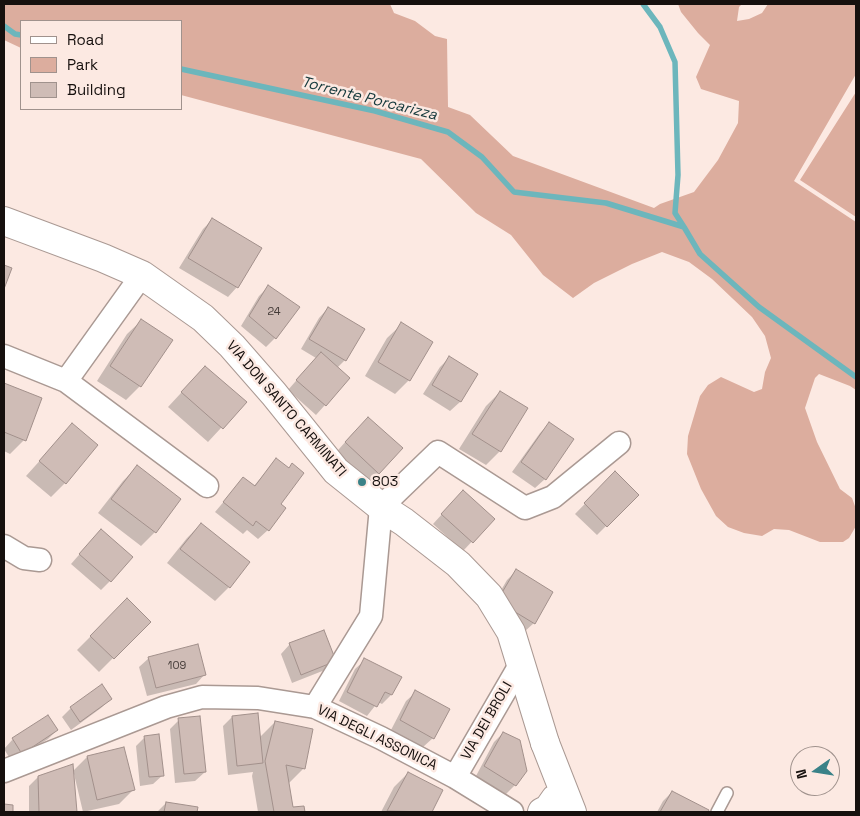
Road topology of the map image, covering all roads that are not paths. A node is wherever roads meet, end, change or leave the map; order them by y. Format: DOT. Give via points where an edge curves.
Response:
graph roads {
  1 [pos="4,221"];
  2 [pos="142,275"];
  3 [pos="4,356"];
  4 [pos="66,381"];
  5 [pos="619,443"];
  6 [pos="207,486"];
  7 [pos="381,507"];
  8 [pos="4,546"];
  9 [pos="40,560"];
  10 [pos="520,665"];
  11 [pos="315,707"];
  12 [pos="4,771"];
  13 [pos="455,777"];
  14 [pos="727,793"];
  15 [pos="557,809"];
  16 [pos="512,812"];
  17 [pos="717,812"];
  1 -- 2 [label="main road, VIA DON SANTO CARMINATI"];
  2 -- 4 [label="street"];
  2 -- 7 [label="main road, VIA DON SANTO CARMINATI" via="203,318 232,346 336,470"];
  3 -- 4 [label="street"];
  4 -- 6 [label="street"];
  5 -- 7 [label="street" via="552,497 525,508 438,452"];
  7 -- 10 [label="main road, VIA DON SANTO CARMINATI" via="458,564 489,596 510,632"];
  7 -- 11 [label="street" via="371,616"];
  8 -- 9 [label="street" via="24,558"];
  10 -- 13 [label="street, VIA DEI BROLI"];
  10 -- 15 [label="main road, VIA DON SANTO CARMINATI" via="545,743"];
  11 -- 12 [label="street, VIA DEGLI ASSONICA" via="258,698 202,697 166,707"];
  11 -- 13 [label="street, VIA DEGLI ASSONICA"];
  13 -- 16 [label="street, VIA DEGLI ASSONICA"];
  14 -- 17 [label="lane"];
}
